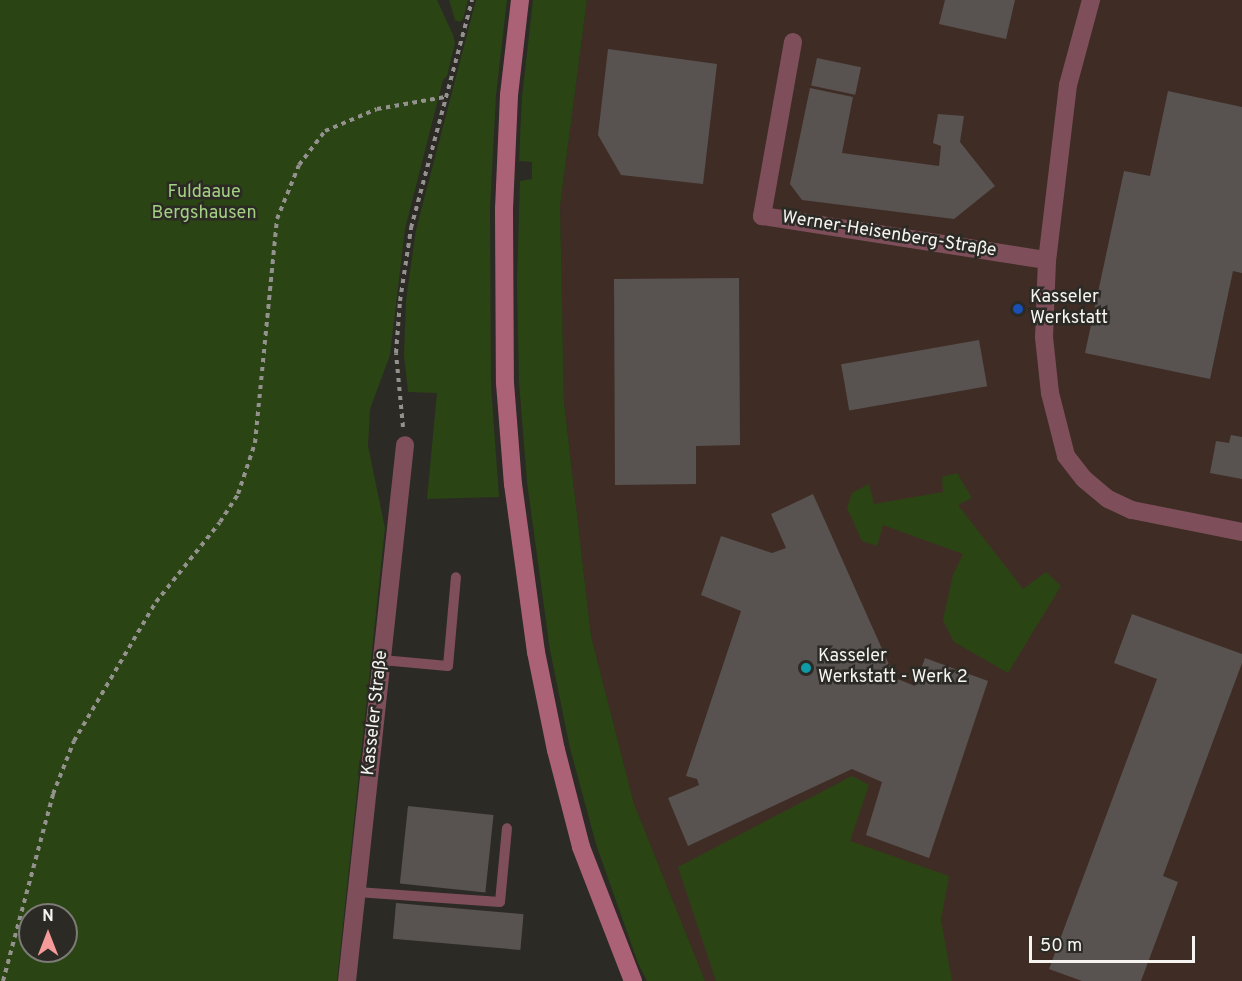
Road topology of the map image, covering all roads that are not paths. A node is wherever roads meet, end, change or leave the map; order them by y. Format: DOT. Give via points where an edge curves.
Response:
graph roads {
  1 [pos="520,0"];
  2 [pos="1090,0"];
  3 [pos="793,42"];
  4 [pos="1047,260"];
  5 [pos="405,446"];
  6 [pos="1242,532"];
  7 [pos="456,578"];
  8 [pos="382,660"];
  9 [pos="507,828"];
  10 [pos="357,892"];
  11 [pos="347,981"];
  12 [pos="633,981"];
  1 -- 12 [label="main road" via="509,95 503,273 505,383 513,484 536,652 556,750 581,847"];
  2 -- 4 [label="street" via="1068,85"];
  3 -- 4 [label="street, Werner-Heisenberg-Straße" via="762,216"];
  4 -- 6 [label="street" via="1044,337 1050,393 1066,456 1084,480 1132,510"];
  5 -- 8 [label="street, Kasseler Straße"];
  7 -- 8 [label="lane" via="448,666"];
  8 -- 10 [label="street, Kasseler Straße"];
  9 -- 10 [label="lane" via="500,902"];
  10 -- 11 [label="street, Kasseler Straße"];
}
